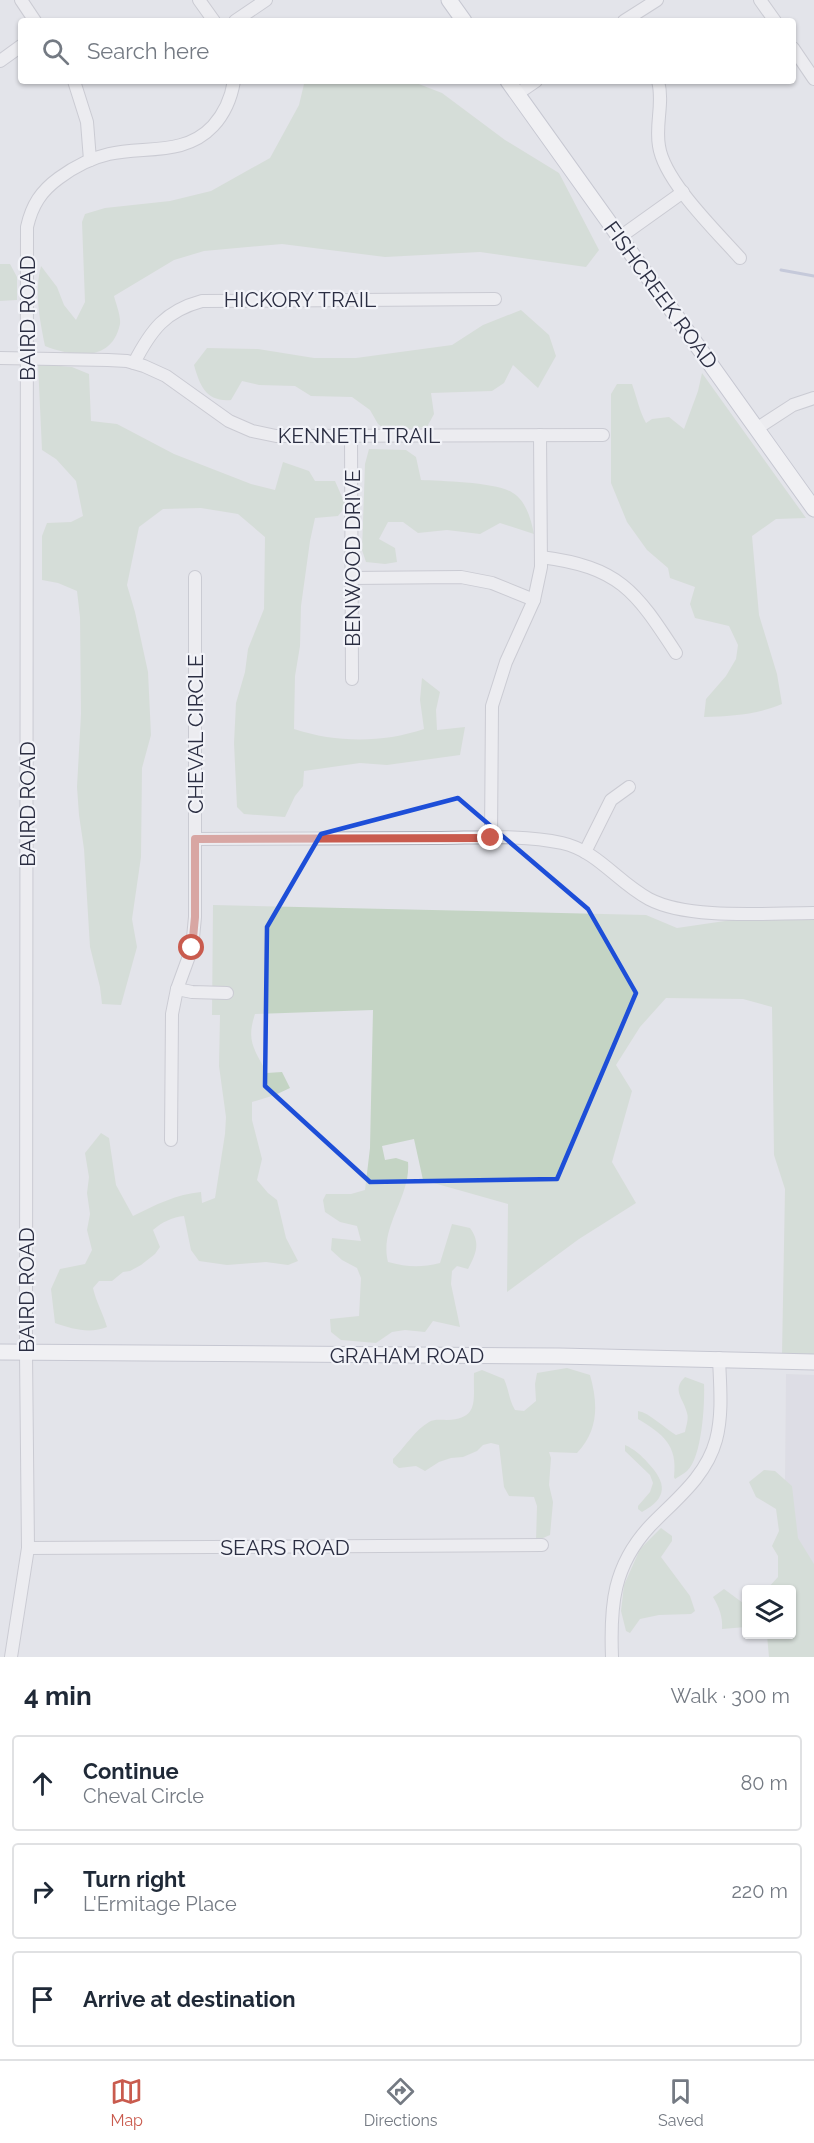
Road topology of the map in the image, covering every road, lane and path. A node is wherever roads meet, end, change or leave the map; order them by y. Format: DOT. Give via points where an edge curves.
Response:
graph roads {
  1 [pos="21,0"];
  2 [pos="200,0"];
  3 [pos="266,0"];
  4 [pos="449,0"];
  5 [pos="657,0"];
  6 [pos="760,0"];
  7 [pos="33,18"];
  8 [pos="211,18"];
  9 [pos="239,18"];
  10 [pos="462,18"];
  11 [pos="629,18"];
  12 [pos="773,18"];
  13 [pos="18,48"];
  14 [pos="796,52"];
  15 [pos="0,61"];
  16 [pos="814,79"];
  17 [pos="75,84"];
  18 [pos="233,84"];
  19 [pos="510,84"];
  20 [pos="532,84"];
  21 [pos="657,89"];
  22 [pos="517,94"];
  23 [pos="90,160"];
  24 [pos="683,192"];
  25 [pos="620,237"];
  26 [pos="740,258"];
  27 [pos="495,299"];
  28 [pos="0,358"];
  29 [pos="27,358"];
  30 [pos="134,363"];
  31 [pos="814,398"];
  32 [pos="756,429"];
  33 [pos="540,435"];
  34 [pos="603,435"];
  35 [pos="351,436"];
  36 [pos="814,509"];
  37 [pos="541,557"];
  38 [pos="195,577"];
  39 [pos="352,578"];
  40 [pos="534,600"];
  41 [pos="676,652"];
  42 [pos="352,679"];
  43 [pos="628,787"];
  44 [pos="491,838"];
  45 [pos="195,839"];
  46 [pos="585,852"];
  47 [pos="814,913"];
  48 [pos="177,989"];
  49 [pos="227,993"];
  50 [pos="171,1140"];
  51 [pos="0,1352"];
  52 [pos="26,1353"];
  53 [pos="719,1358"];
  54 [pos="814,1362"];
  55 [pos="542,1545"];
  56 [pos="28,1548"];
  57 [pos="11,1657"];
  58 [pos="612,1657"];
  1 -- 7 [label="street"];
  2 -- 8 [label="street"];
  3 -- 9 [label="street"];
  4 -- 10 [label="main road"];
  5 -- 11 [label="street"];
  6 -- 12 [label="street"];
  13 -- 15 [label="street"];
  14 -- 16 [label="street"];
  17 -- 23 [label="street" via="87,122"];
  18 -- 23 [label="street, BAIRD ROAD" via="223,114 192,142"];
  19 -- 22 [label="main road, FISHCREEK ROAD"];
  20 -- 22 [label="street"];
  21 -- 24 [label="street" via="659,146 666,166"];
  22 -- 25 [label="main road, FISHCREEK ROAD"];
  23 -- 29 [label="street, BAIRD ROAD" via="52,183 30,215 26,246"];
  24 -- 25 [label="street"];
  24 -- 26 [label="street"];
  25 -- 32 [label="main road, FISHCREEK ROAD"];
  27 -- 30 [label="street, HICKORY TRAIL" via="202,301 165,318 152,331"];
  28 -- 29 [label="street, KENNETH TRAIL"];
  29 -- 30 [label="street, KENNETH TRAIL"];
  29 -- 52 [label="street, BAIRD ROAD"];
  30 -- 35 [label="street, KENNETH TRAIL" via="166,375 217,413 252,430 276,436"];
  31 -- 32 [label="street" via="793,405"];
  32 -- 36 [label="main road, FISHCREEK ROAD"];
  33 -- 34 [label="street, KENNETH TRAIL"];
  33 -- 35 [label="street, KENNETH TRAIL"];
  33 -- 37 [label="street"];
  35 -- 39 [label="street, BENWOOD DRIVE"];
  37 -- 40 [label="street"];
  37 -- 41 [label="street" via="576,562 613,578 643,605"];
  38 -- 45 [label="street, CHEVAL CIRCLE"];
  39 -- 40 [label="street" via="461,577"];
  39 -- 42 [label="street, BENWOOD DRIVE"];
  40 -- 44 [label="street" via="506,662 492,706"];
  43 -- 46 [label="street" via="611,800"];
  44 -- 45 [label="street"];
  44 -- 46 [label="street" via="546,840"];
  45 -- 48 [label="street, CHEVAL CIRCLE" via="194,938"];
  46 -- 47 [label="street" via="640,893 673,908 711,913"];
  48 -- 49 [label="street"];
  48 -- 50 [label="street, CHEVAL CIRCLE" via="172,1014"];
  51 -- 52 [label="main road, GRAHAM ROAD"];
  52 -- 53 [label="main road, GRAHAM ROAD"];
  52 -- 56 [label="street, BAIRD ROAD"];
  53 -- 54 [label="main road, GRAHAM ROAD"];
  53 -- 58 [label="street" via="716,1442 688,1490 650,1526 625,1560 614,1591"];
  55 -- 56 [label="street, SEARS ROAD"];
  56 -- 57 [label="street, BAIRD ROAD"];
}
